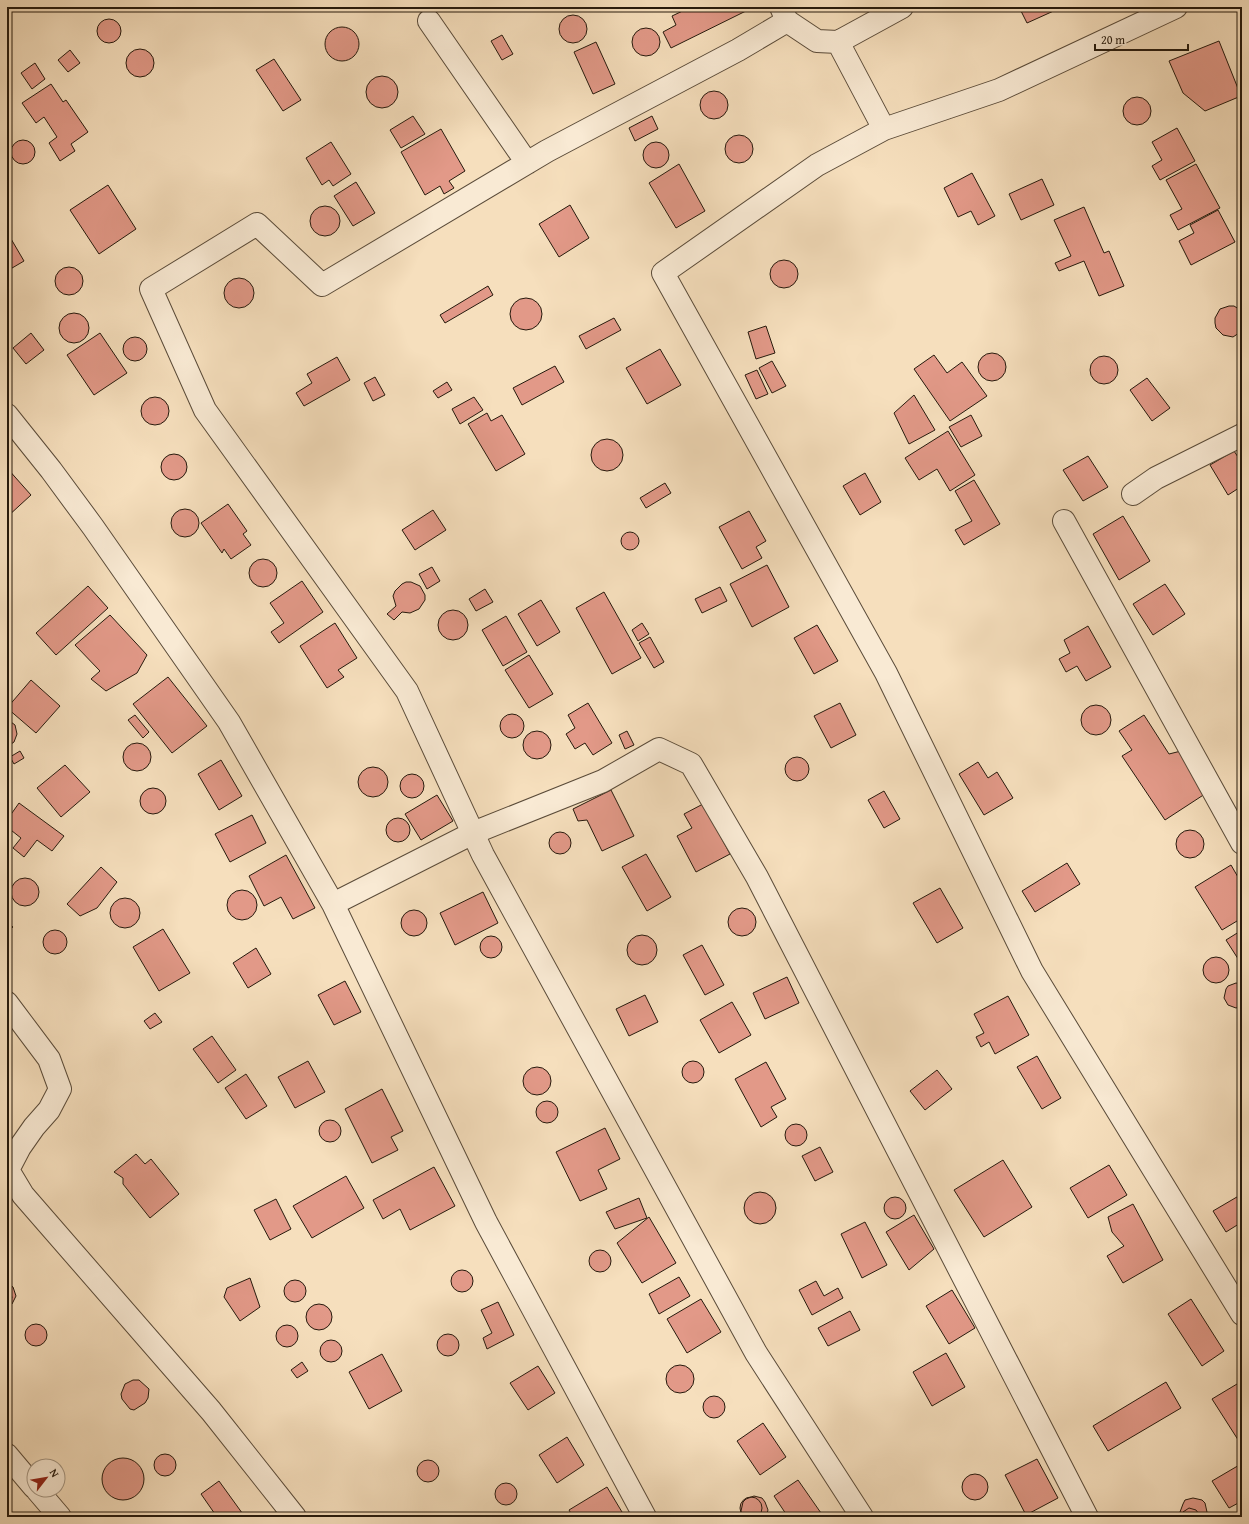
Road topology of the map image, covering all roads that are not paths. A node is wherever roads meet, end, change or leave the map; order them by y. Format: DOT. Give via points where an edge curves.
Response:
graph roads {
  1 [pos="902,7"];
  2 [pos="1176,7"];
  3 [pos="784,14"];
  4 [pos="429,21"];
  5 [pos="838,42"];
  6 [pos="884,129"];
  7 [pos="527,163"];
  8 [pos="7,414"];
  9 [pos="1242,435"];
  10 [pos="1133,494"];
  11 [pos="1064,521"];
  12 [pos="473,833"];
  13 [pos="1242,843"];
  14 [pos="334,904"];
  15 [pos="7,1003"];
  16 [pos="1242,1314"];
  17 [pos="7,1455"];
  18 [pos="26,1478"];
  19 [pos="44,1498"];
  20 [pos="60,1517"];
  21 [pos="295,1517"];
  22 [pos="645,1517"];
  23 [pos="862,1517"];
  24 [pos="1087,1517"];
  1 -- 5 [label="street"];
  2 -- 6 [label="street" via="999,90"];
  3 -- 5 [label="street" via="817,41"];
  3 -- 7 [label="street" via="738,50"];
  4 -- 7 [label="street"];
  5 -- 6 [label="street"];
  6 -- 16 [label="street" via="817,165 663,273 886,673 1032,971"];
  7 -- 12 [label="street" via="322,285 257,224 151,289 205,410 407,691"];
  8 -- 14 [label="street" via="93,527 229,722"];
  9 -- 10 [label="street" via="1156,478"];
  11 -- 13 [label="street"];
  12 -- 14 [label="street"];
  12 -- 23 [label="street" via="483,856 756,1352"];
  12 -- 24 [label="street" via="603,781 660,749 691,764 757,878"];
  14 -- 22 [label="street" via="486,1222"];
  15 -- 21 [label="street" via="49,1059 60,1089 49,1110 34,1127 8,1170 23,1195 211,1410"];
  17 -- 18 [label="street"];
  19 -- 20 [label="street"];
}
